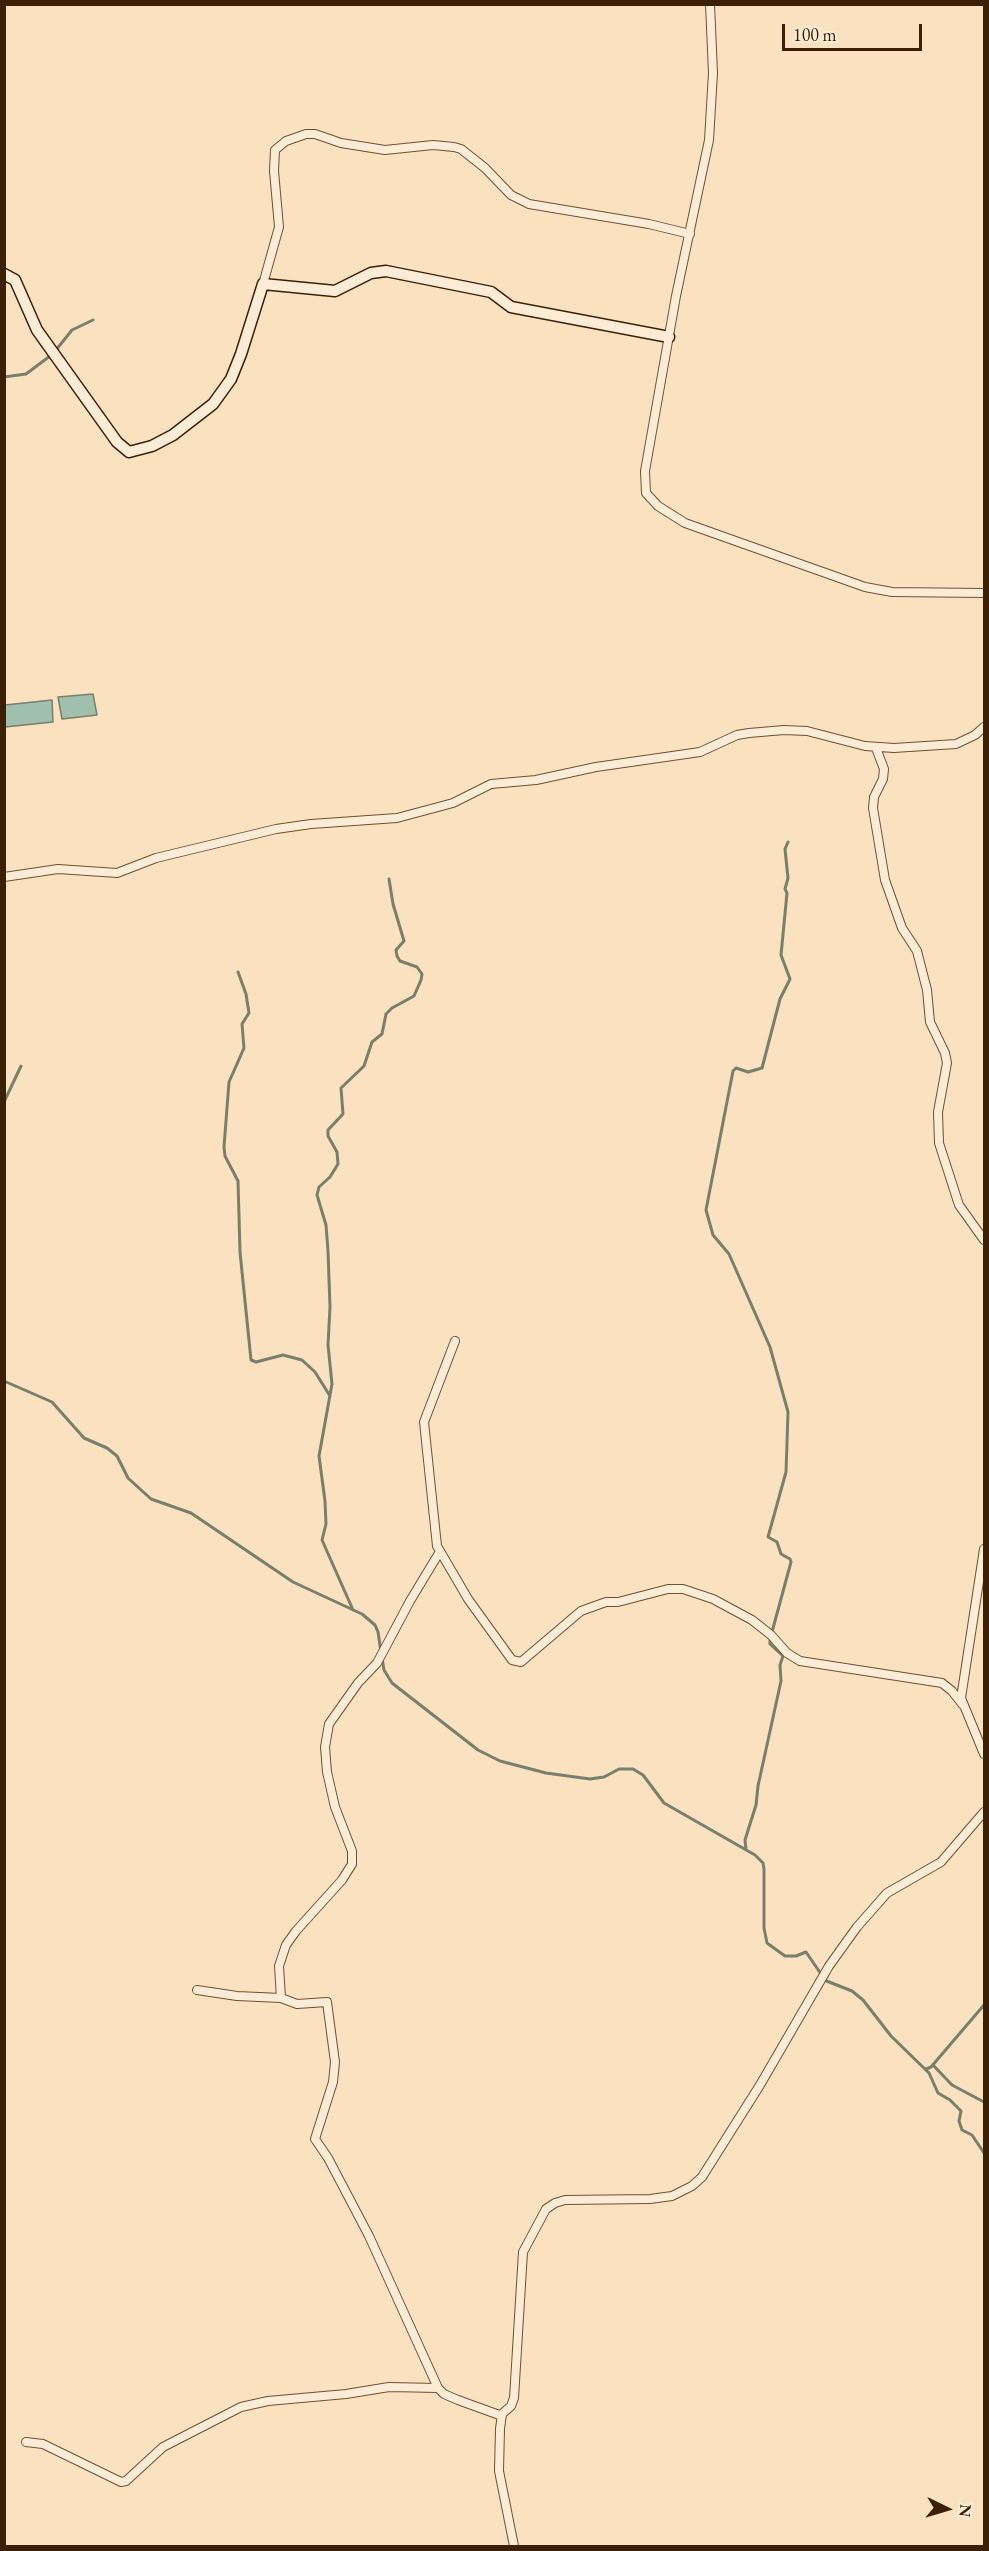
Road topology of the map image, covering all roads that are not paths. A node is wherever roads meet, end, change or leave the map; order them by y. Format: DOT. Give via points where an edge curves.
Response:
graph roads {
  1 [pos="710,4"];
  2 [pos="690,234"];
  3 [pos="4,274"];
  4 [pos="263,284"];
  5 [pos="669,337"];
  6 [pos="984,593"];
  7 [pos="984,727"];
  8 [pos="876,748"];
  9 [pos="4,877"];
  10 [pos="984,1240"];
  11 [pos="455,1341"];
  12 [pos="984,1549"];
  13 [pos="439,1552"];
  14 [pos="963,1705"];
  15 [pos="984,1754"];
  16 [pos="984,1812"];
  17 [pos="197,1990"];
  18 [pos="281,1998"];
  19 [pos="438,2388"];
  20 [pos="502,2416"];
  21 [pos="26,2442"];
  22 [pos="514,2547"];
  1 -- 2 [label="street" via="712,111"];
  2 -- 4 [label="street" via="529,204 511,195 485,168 454,147 385,150 306,134 275,150 279,227"];
  2 -- 5 [label="street"];
  3 -- 4 [label="street" via="15,280 37,330 117,442 129,452 173,435 213,404 231,379"];
  4 -- 5 [label="street" via="335,291 371,273 386,271 491,292 506,304 521,309"];
  5 -- 6 [label="street" via="645,471 646,493 658,506 685,523 865,587 892,592"];
  7 -- 8 [label="street" via="956,744"];
  8 -- 9 [label="street" via="807,731 749,733 700,752 491,784 453,803 397,818 276,829 156,858 117,873 58,869"];
  8 -- 10 [label="street" via="884,769 873,808 885,880 902,928 917,951 930,1022 947,1063 938,1112 939,1143 959,1205"];
  11 -- 13 [label="street" via="424,1422"];
  12 -- 14 [label="street"];
  13 -- 14 [label="street" via="515,1662 536,1652 581,1611 606,1602 683,1589 713,1599 752,1620 801,1661 942,1683"];
  13 -- 18 [label="street" via="377,1663 329,1724 325,1747 327,1772 335,1807 350,1843 351,1864 342,1880 290,1938 279,1966"];
  14 -- 15 [label="street"];
  16 -- 20 [label="street" via="941,1862 887,1893 857,1927 697,2182 672,2196 565,2200 546,2209 523,2252 514,2398"];
  17 -- 18 [label="street"];
  18 -- 19 [label="street" via="297,2004 327,2002 335,2062 333,2082 315,2139 369,2236"];
  19 -- 20 [label="street" via="444,2394"];
  19 -- 21 [label="street" via="388,2387 241,2407 163,2447 122,2482 43,2444"];
  20 -- 22 [label="street" via="499,2471"];
}
